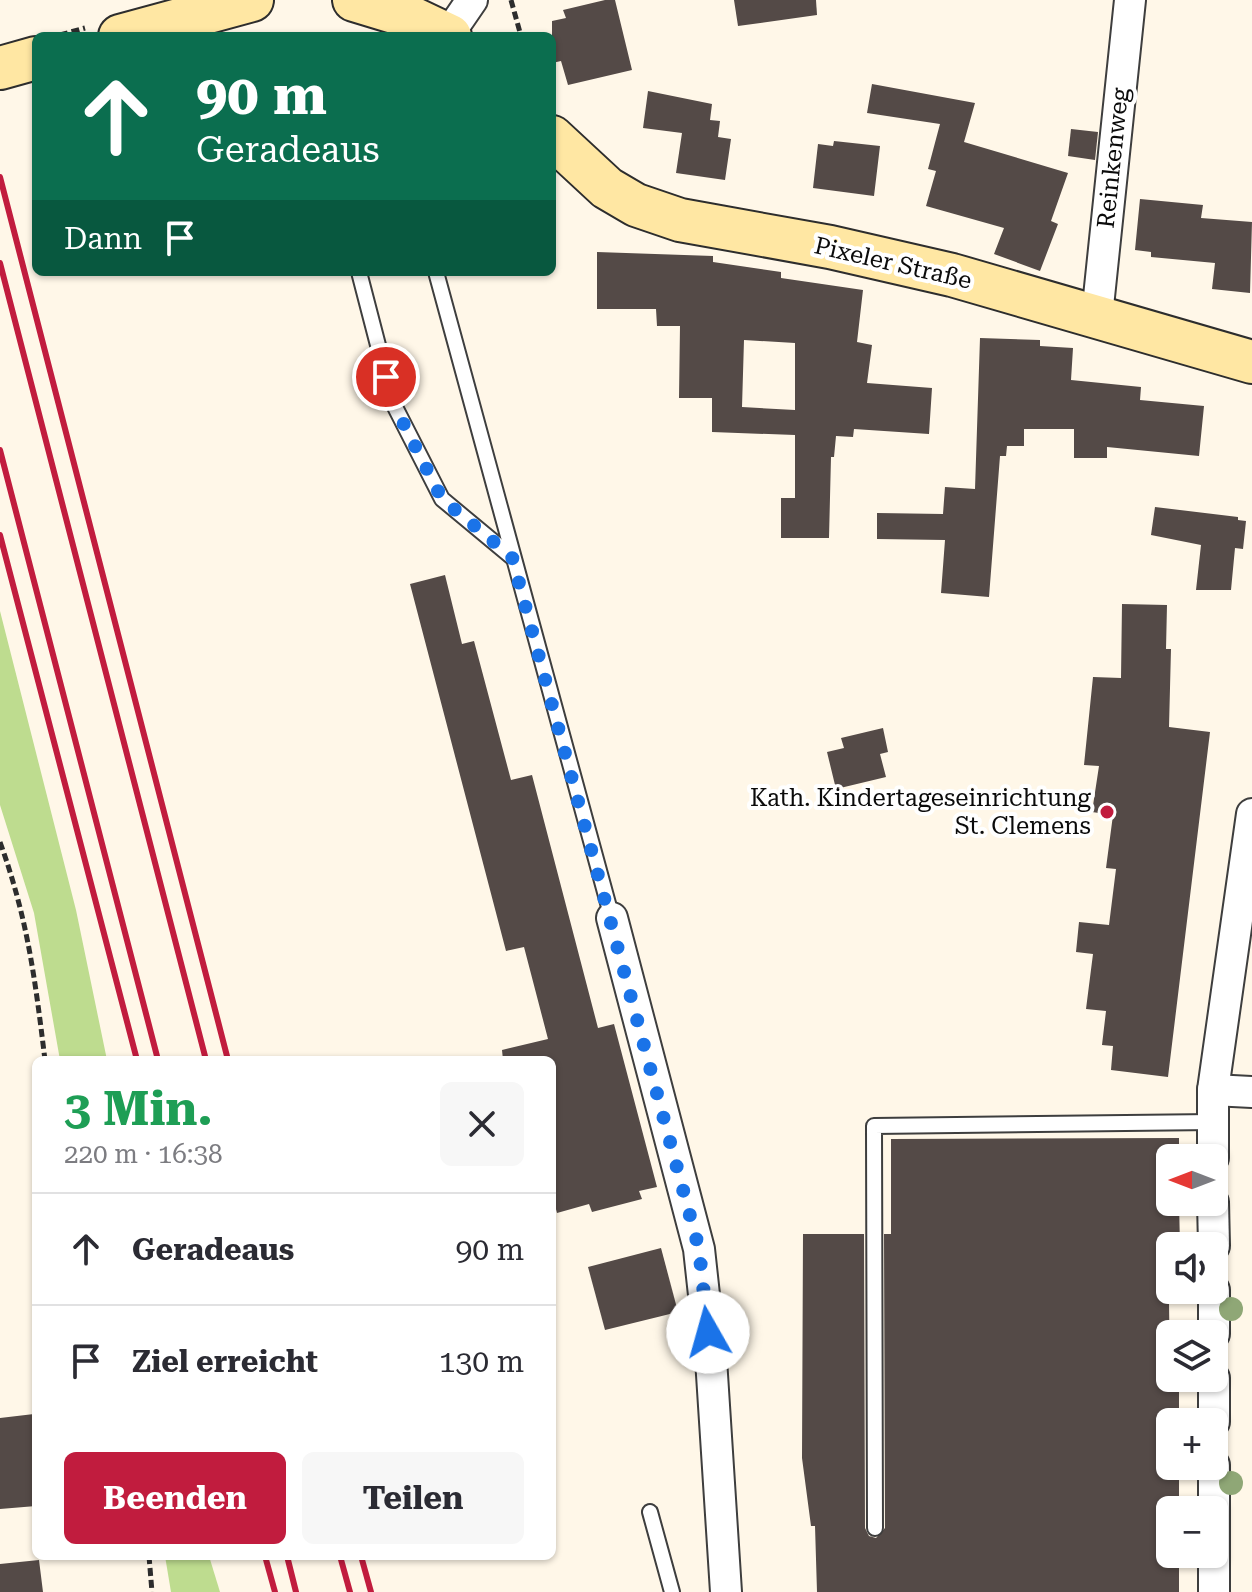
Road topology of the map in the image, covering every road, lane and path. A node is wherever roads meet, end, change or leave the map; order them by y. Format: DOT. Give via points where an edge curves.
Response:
graph roads {
  1 [pos="252,0"];
  2 [pos="354,0"];
  3 [pos="472,0"];
  4 [pos="511,0"];
  5 [pos="1130,0"];
  6 [pos="135,32"];
  7 [pos="442,32"];
  8 [pos="451,32"];
  9 [pos="520,32"];
  10 [pos="32,59"];
  11 [pos="0,68"];
  12 [pos="556,141"];
  13 [pos="360,276"];
  14 [pos="437,276"];
  15 [pos="1097,316"];
  16 [pos="1252,362"];
  17 [pos="512,557"];
  18 [pos="1252,814"];
  19 [pos="0,842"];
  20 [pos="612,918"];
  21 [pos="45,1056"];
  22 [pos="1213,1090"];
  23 [pos="1252,1092"];
  24 [pos="1213,1122"];
  25 [pos="1213,1144"];
  26 [pos="1214,1480"];
  27 [pos="650,1512"];
  28 [pos="875,1528"];
  29 [pos="149,1560"];
  30 [pos="152,1592"];
  31 [pos="672,1592"];
  32 [pos="726,1592"];
  33 [pos="1214,1592"];
  1 -- 6 [label="main road"];
  2 -- 7 [label="main road"];
  3 -- 8 [label="street"];
  4 -- 9 [label="path"];
  5 -- 15 [label="street, Reinkenweg"];
  10 -- 11 [label="main road"];
  12 -- 15 [label="main road, Pixeler Straße" via="607,188 680,220 876,257"];
  13 -- 17 [label="lane" via="393,403 442,499"];
  14 -- 17 [label="lane"];
  15 -- 16 [label="main road, Pixeler Straße"];
  17 -- 20 [label="lane"];
  18 -- 22 [label="street"];
  19 -- 21 [label="path" via="21,901"];
  20 -- 32 [label="street" via="699,1249"];
  22 -- 23 [label="street"];
  22 -- 24 [label="street"];
  24 -- 25 [label="street"];
  24 -- 28 [label="lane" via="874,1126"];
  26 -- 33 [label="street"];
  27 -- 31 [label="lane"];
  29 -- 30 [label="path"];
}
